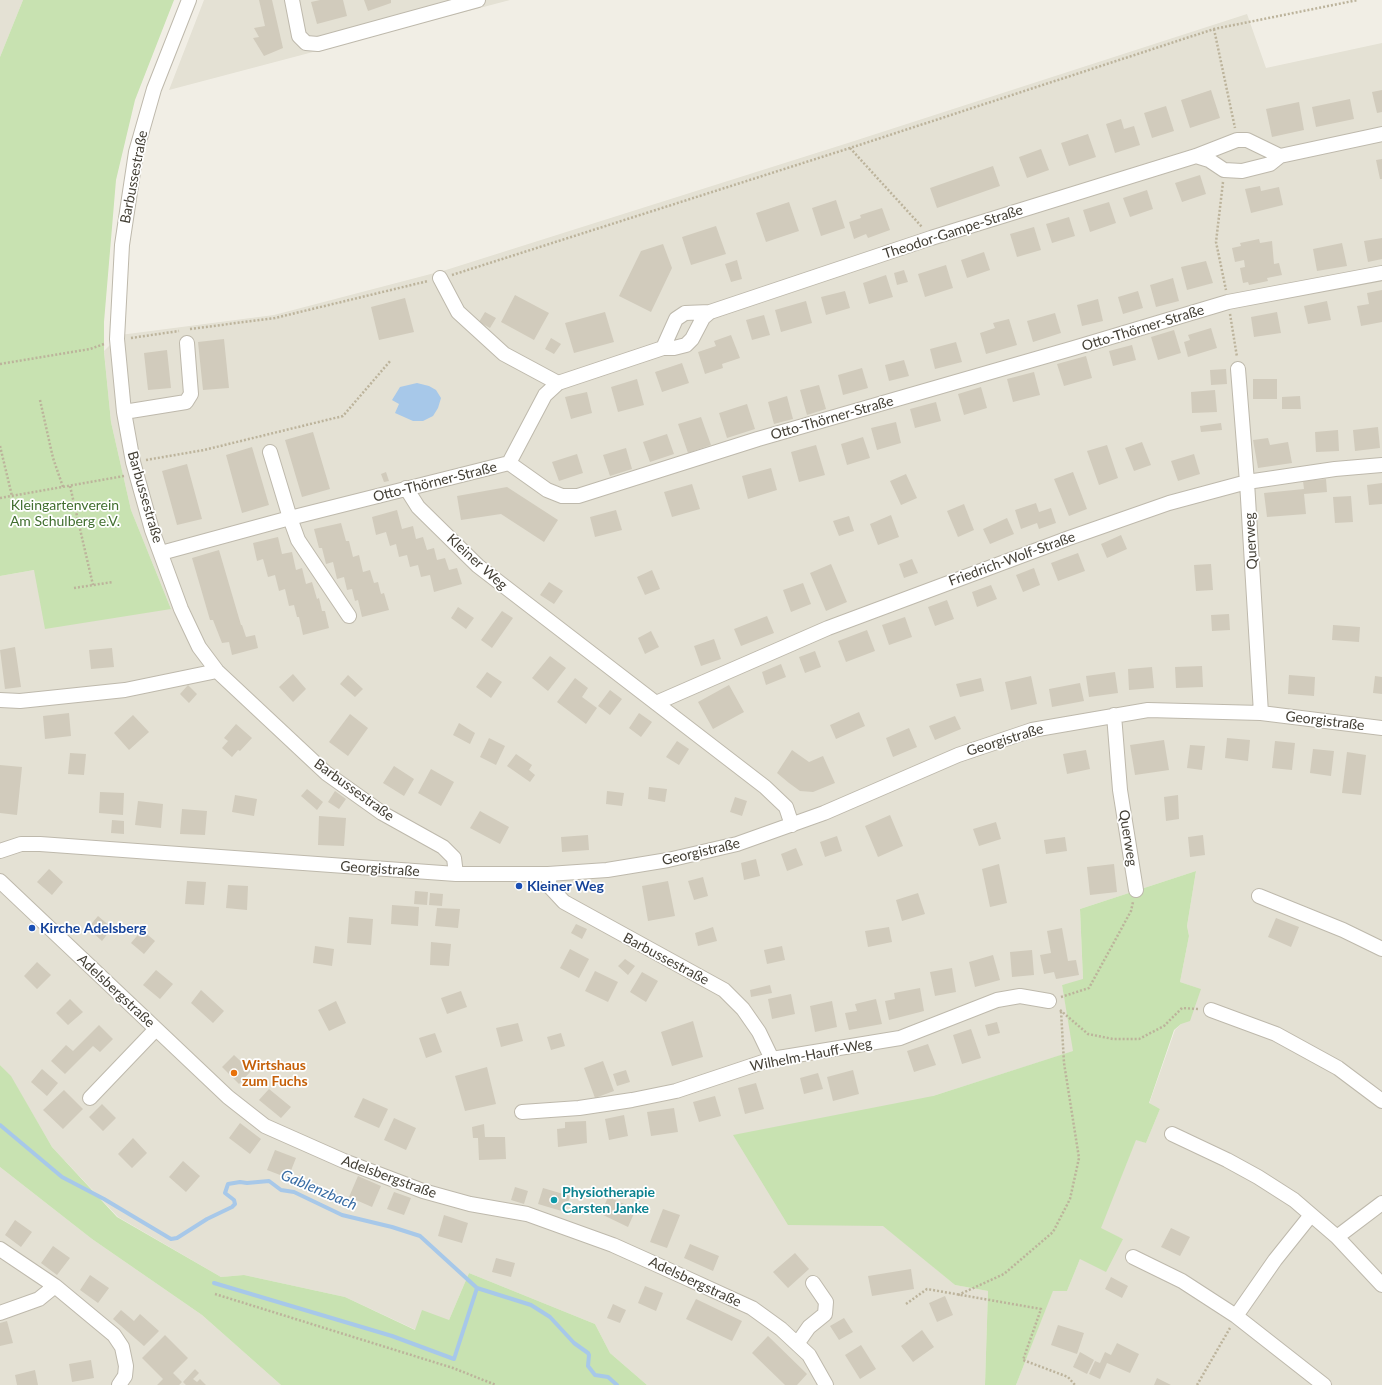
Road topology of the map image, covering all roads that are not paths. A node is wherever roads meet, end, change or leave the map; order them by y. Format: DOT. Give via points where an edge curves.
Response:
graph roads {
  1 [pos="189,0"];
  2 [pos="292,0"];
  3 [pos="478,0"];
  4 [pos="1382,134"];
  5 [pos="1196,156"];
  6 [pos="1280,156"];
  7 [pos="1382,273"];
  8 [pos="440,278"];
  9 [pos="710,312"];
  10 [pos="187,337"];
  11 [pos="663,348"];
  12 [pos="1238,365"];
  13 [pos="558,383"];
  14 [pos="124,412"];
  15 [pos="270,452"];
  16 [pos="509,464"];
  17 [pos="1382,465"];
  18 [pos="1247,482"];
  19 [pos="406,488"];
  20 [pos="290,518"];
  21 [pos="161,553"];
  22 [pos="349,616"];
  23 [pos="217,671"];
  24 [pos="0,700"];
  25 [pos="656,703"];
  26 [pos="1261,713"];
  27 [pos="1114,715"];
  28 [pos="1382,728"];
  29 [pos="792,825"];
  30 [pos="0,852"];
  31 [pos="456,874"];
  32 [pos="548,874"];
  33 [pos="0,882"];
  34 [pos="1136,890"];
  35 [pos="1258,896"];
  36 [pos="1382,949"];
  37 [pos="1049,1002"];
  38 [pos="1211,1010"];
  39 [pos="156,1029"];
  40 [pos="772,1059"];
  41 [pos="90,1098"];
  42 [pos="1382,1101"];
  43 [pos="522,1112"];
  44 [pos="1172,1134"];
  45 [pos="1382,1203"];
  46 [pos="1311,1215"];
  47 [pos="1337,1237"];
  48 [pos="0,1249"];
  49 [pos="1133,1257"];
  50 [pos="813,1283"];
  51 [pos="1382,1285"];
  52 [pos="55,1286"];
  53 [pos="0,1313"];
  54 [pos="1236,1316"];
  55 [pos="797,1344"];
  56 [pos="124,1384"];
  57 [pos="826,1385"];
  58 [pos="1324,1385"];
  1 -- 14 [label="street, Barbussestraße" via="154,89 136,152 122,246 117,339"];
  2 -- 3 [label="street" via="299,36 306,43 318,44"];
  4 -- 6 [label="street"];
  5 -- 6 [label="street, Theodor-Gampe-Straße" via="1237,140 1247,140"];
  5 -- 6 [label="street" via="1209,160 1224,170 1242,171 1270,164"];
  5 -- 9 [label="street, Theodor-Gampe-Straße" via="931,238"];
  7 -- 16 [label="street, Otto-Thörner-Straße" via="1228,302 758,439 578,496 562,496 547,490"];
  8 -- 13 [label="street" via="458,312 498,349"];
  9 -- 11 [label="street" via="703,318 692,340 686,345"];
  9 -- 11 [label="street, Theodor-Gampe-Straße" via="685,313 676,319"];
  10 -- 14 [label="street" via="191,394 186,402"];
  11 -- 13 [label="street"];
  12 -- 18 [label="street, Querweg"];
  13 -- 16 [label="street" via="545,395"];
  14 -- 21 [label="street, Barbussestraße" via="134,468"];
  15 -- 20 [label="street"];
  16 -- 19 [label="street, Otto-Thörner-Straße"];
  17 -- 18 [label="street, Friedrich-Wolf-Straße"];
  18 -- 25 [label="street, Friedrich-Wolf-Straße" via="1170,503 1069,538 828,628"];
  18 -- 26 [label="street, Querweg"];
  19 -- 20 [label="street, Otto-Thörner-Straße"];
  19 -- 25 [label="street, Kleiner Weg" via="418,507 478,566"];
  20 -- 21 [label="street, Otto-Thörner-Straße"];
  20 -- 22 [label="street" via="298,540"];
  21 -- 23 [label="street, Barbussestraße" via="181,609 199,647"];
  23 -- 24 [label="street" via="125,690 20,701"];
  23 -- 31 [label="street, Barbussestraße" via="326,773 382,813 443,847 454,858"];
  25 -- 29 [label="street, Kleiner Weg" via="765,787 786,807"];
  26 -- 27 [label="street, Georgistraße" via="1148,710"];
  26 -- 28 [label="street, Georgistraße"];
  27 -- 29 [label="street, Georgistraße" via="1032,730 958,755"];
  27 -- 34 [label="street, Querweg" via="1120,790"];
  29 -- 32 [label="street, Georgistraße" via="737,844 668,860 607,870"];
  30 -- 31 [label="street, Georgistraße" via="21,844 40,844"];
  31 -- 32 [label="street, Georgistraße"];
  32 -- 40 [label="street, Barbussestraße" via="550,887 564,902 724,990 743,1009 759,1032"];
  33 -- 39 [label="street, Adelsbergstraße"];
  35 -- 36 [label="street" via="1343,930"];
  37 -- 40 [label="street, Wilhelm-Hauff-Weg" via="1020,996 998,1000 900,1038"];
  38 -- 42 [label="street" via="1276,1034 1338,1068"];
  39 -- 41 [label="street"];
  39 -- 55 [label="street, Adelsbergstraße" via="228,1097 265,1126 344,1161 423,1191 470,1204 527,1214 613,1245 752,1308"];
  40 -- 43 [label="street, Wilhelm-Hauff-Weg" via="676,1091 579,1108"];
  44 -- 46 [label="street" via="1258,1176 1294,1200"];
  45 -- 47 [label="street"];
  46 -- 47 [label="street"];
  46 -- 54 [label="street" via="1275,1260"];
  47 -- 51 [label="street"];
  48 -- 52 [label="street"];
  49 -- 54 [label="street" via="1182,1281"];
  50 -- 55 [label="street" via="826,1302 825,1314 809,1327"];
  52 -- 53 [label="street" via="39,1299"];
  52 -- 56 [label="street" via="118,1341 126,1361"];
  54 -- 58 [label="street"];
  55 -- 57 [label="street, Adelsbergstraße" via="809,1355"];
}
